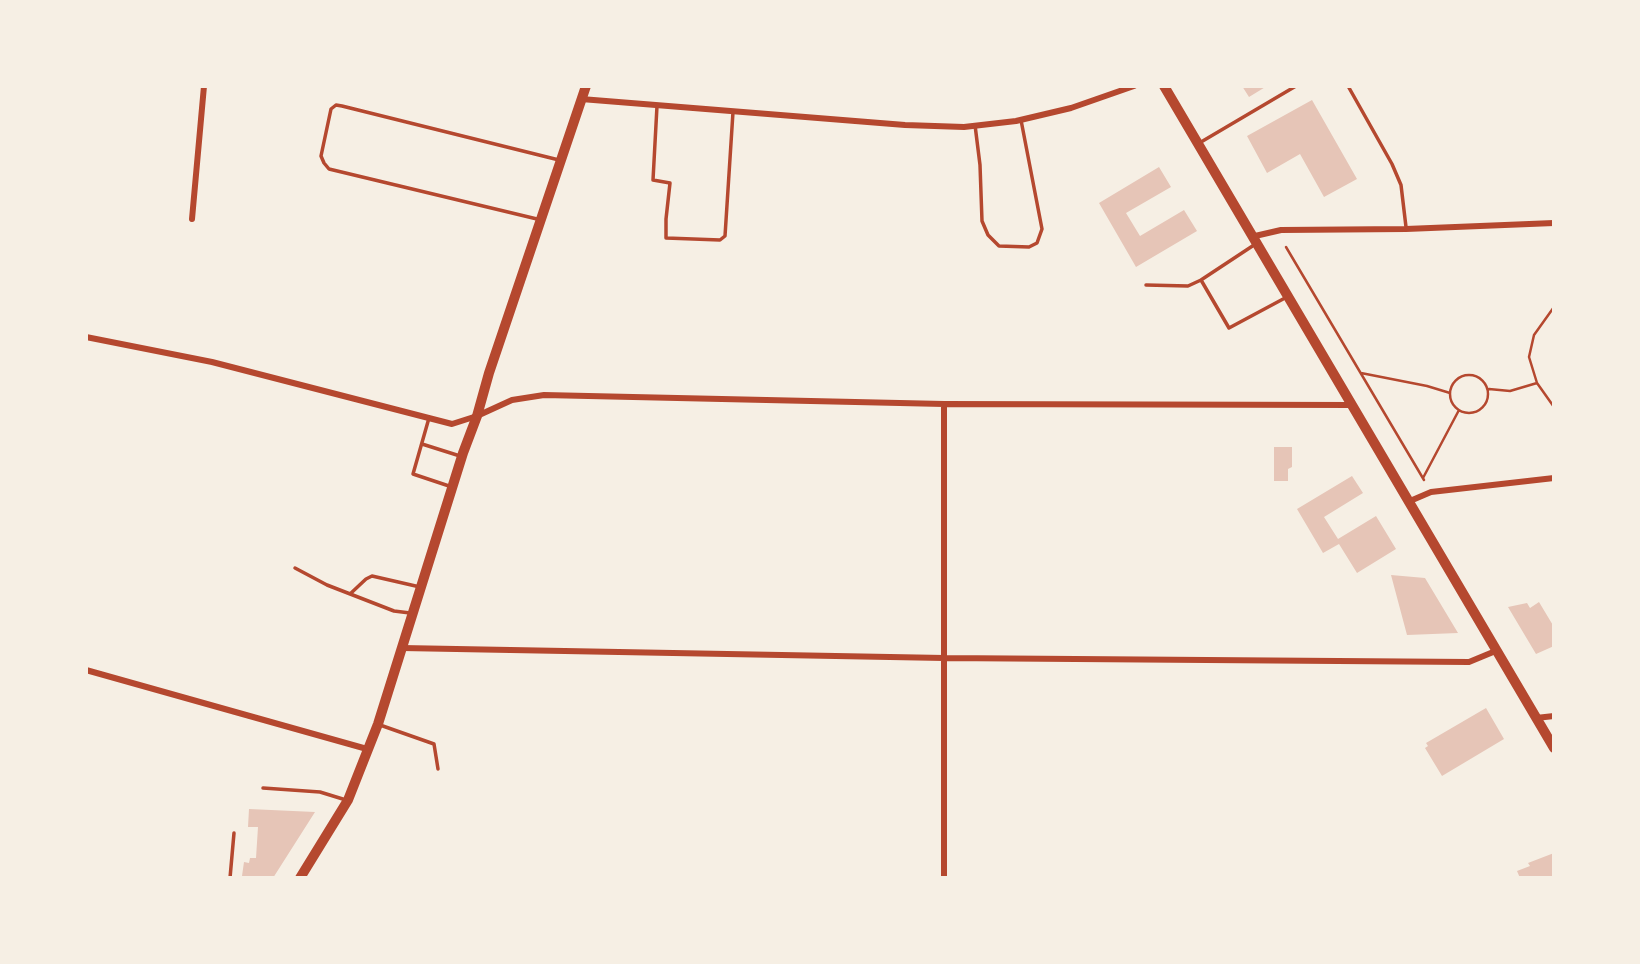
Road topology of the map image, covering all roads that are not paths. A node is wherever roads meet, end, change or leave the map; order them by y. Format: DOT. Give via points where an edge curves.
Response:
graph roads {
  1 [pos="204,86"];
  2 [pos="586,86"];
  3 [pos="1134,86"];
  4 [pos="1164,86"];
  5 [pos="1296,86"];
  6 [pos="1348,86"];
  7 [pos="581,99"];
  8 [pos="657,106"];
  9 [pos="733,112"];
  10 [pos="1021,120"];
  11 [pos="975,125"];
  12 [pos="1199,143"];
  13 [pos="561,160"];
  14 [pos="192,219"];
  15 [pos="540,220"];
  16 [pos="1554,223"];
  17 [pos="1406,229"];
  18 [pos="1257,239"];
  19 [pos="1201,279"];
  20 [pos="1146,285"];
  21 [pos="1289,296"];
  22 [pos="86,337"];
  23 [pos="944,404"];
  24 [pos="1352,405"];
  25 [pos="477,416"];
  26 [pos="429,418"];
  27 [pos="422,443"];
  28 [pos="461,457"];
  29 [pos="1554,478"];
  30 [pos="452,487"];
  31 [pos="1410,501"];
  32 [pos="295,568"];
  33 [pos="421,587"];
  34 [pos="350,594"];
  35 [pos="412,613"];
  36 [pos="402,648"];
  37 [pos="1498,650"];
  38 [pos="944,658"];
  39 [pos="86,670"];
  40 [pos="1554,716"];
  41 [pos="1536,718"];
  42 [pos="378,724"];
  43 [pos="1554,748"];
  44 [pos="368,749"];
  45 [pos="438,769"];
  46 [pos="263,788"];
  47 [pos="348,800"];
  48 [pos="234,833"];
  49 [pos="230,878"];
  50 [pos="300,878"];
  51 [pos="944,878"];
  1 -- 14 [label="street"];
  2 -- 7 [label="main road"];
  3 -- 10 [label="street"];
  4 -- 12 [label="main road"];
  5 -- 12 [label="lane"];
  6 -- 17 [label="lane" via="1401,184"];
  7 -- 8 [label="street"];
  7 -- 13 [label="main road"];
  8 -- 9 [label="street"];
  8 -- 9 [label="lane" via="653,180 670,183 666,238 720,240 725,236"];
  9 -- 11 [label="street" via="905,125"];
  10 -- 11 [label="street"];
  10 -- 11 [label="lane" via="1042,229 1037,243 1029,247 999,246 988,235 982,221"];
  12 -- 18 [label="main road"];
  13 -- 15 [label="main road"];
  13 -- 15 [label="lane" via="342,106 336,105 329,114 321,156 329,169"];
  15 -- 25 [label="main road"];
  16 -- 17 [label="street"];
  17 -- 18 [label="street" via="1281,230"];
  18 -- 19 [label="lane"];
  18 -- 21 [label="main road"];
  19 -- 20 [label="lane" via="1188,286"];
  19 -- 21 [label="lane" via="1229,328"];
  21 -- 24 [label="main road"];
  22 -- 26 [label="street" via="212,362"];
  23 -- 24 [label="street"];
  23 -- 25 [label="street" via="544,395 512,400"];
  23 -- 38 [label="street"];
  24 -- 31 [label="main road"];
  25 -- 26 [label="street" via="452,424"];
  25 -- 28 [label="main road"];
  26 -- 27 [label="lane"];
  27 -- 28 [label="lane"];
  27 -- 30 [label="lane" via="413,474"];
  28 -- 30 [label="main road"];
  29 -- 31 [label="street" via="1431,492"];
  30 -- 33 [label="main road"];
  31 -- 37 [label="main road"];
  32 -- 34 [label="lane"];
  33 -- 34 [label="lane" via="372,576"];
  33 -- 35 [label="main road"];
  34 -- 35 [label="lane"];
  35 -- 36 [label="main road"];
  36 -- 38 [label="street"];
  36 -- 42 [label="main road"];
  37 -- 38 [label="street" via="1469,662"];
  37 -- 41 [label="main road"];
  38 -- 51 [label="street"];
  39 -- 44 [label="street"];
  40 -- 41 [label="street"];
  41 -- 43 [label="main road"];
  42 -- 44 [label="main road"];
  42 -- 45 [label="lane" via="434,744"];
  44 -- 47 [label="main road"];
  46 -- 47 [label="lane" via="320,792"];
  47 -- 50 [label="main road"];
  48 -- 49 [label="lane"];
}
